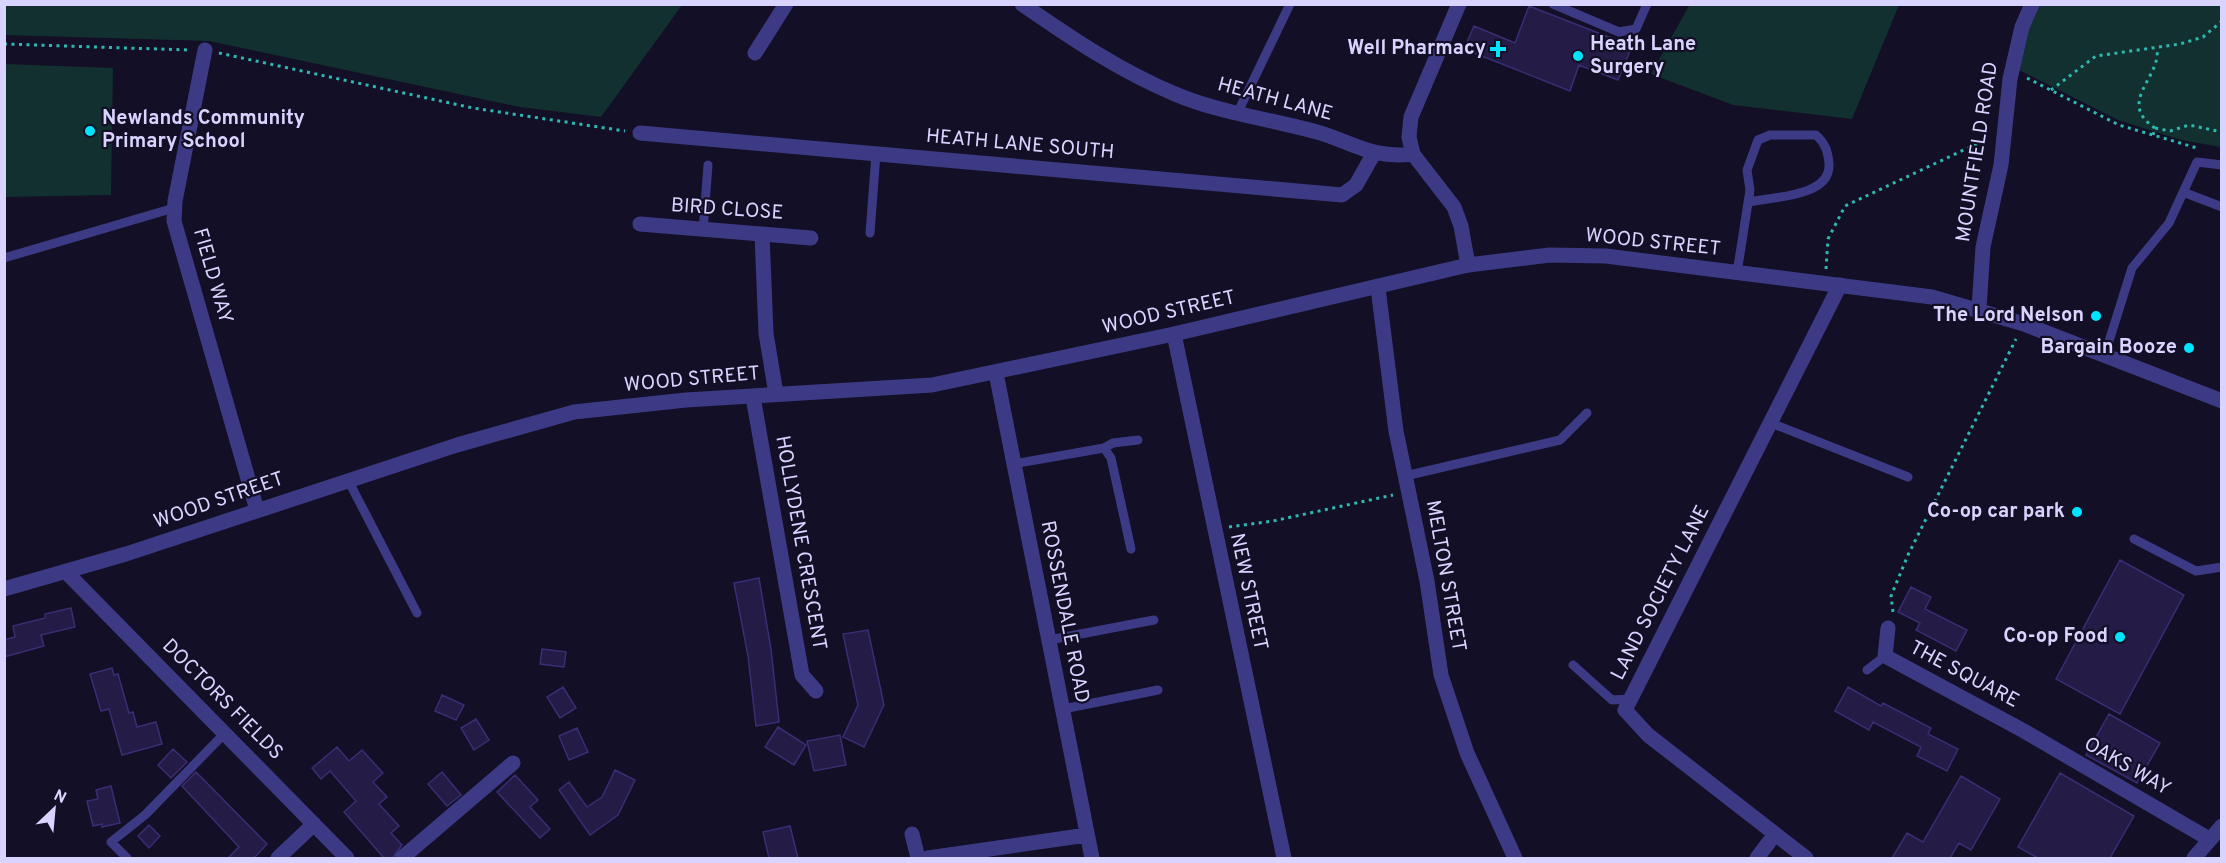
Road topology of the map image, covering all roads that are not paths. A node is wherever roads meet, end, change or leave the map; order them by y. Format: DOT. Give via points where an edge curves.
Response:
graph roads {
  1 [pos="786,4"];
  2 [pos="1022,4"];
  3 [pos="1290,4"];
  4 [pos="1459,4"];
  5 [pos="1553,4"];
  6 [pos="1647,4"];
  7 [pos="2032,4"];
  8 [pos="205,50"];
  9 [pos="755,52"];
  10 [pos="1239,112"];
  11 [pos="640,133"];
  12 [pos="1374,153"];
  13 [pos="876,154"];
  14 [pos="1413,154"];
  15 [pos="708,165"];
  16 [pos="2222,165"];
  17 [pos="2183,192"];
  18 [pos="1748,202"];
  19 [pos="2222,207"];
  20 [pos="174,208"];
  21 [pos="640,224"];
  22 [pos="703,231"];
  23 [pos="870,233"];
  24 [pos="762,234"];
  25 [pos="811,238"];
  26 [pos="4,258"];
  27 [pos="1468,265"];
  28 [pos="1737,273"];
  29 [pos="1833,284"];
  30 [pos="1378,288"];
  31 [pos="1979,309"];
  32 [pos="1174,334"];
  33 [pos="2105,354"];
  34 [pos="996,373"];
  35 [pos="776,394"];
  36 [pos="753,397"];
  37 [pos="2222,401"];
  38 [pos="1587,413"];
  39 [pos="1771,423"];
  40 [pos="1138,440"];
  41 [pos="1104,448"];
  42 [pos="1013,464"];
  43 [pos="1908,477"];
  44 [pos="348,480"];
  45 [pos="1407,484"];
  46 [pos="257,510"];
  47 [pos="2134,539"];
  48 [pos="1131,549"];
  49 [pos="2222,567"];
  50 [pos="66,572"];
  51 [pos="4,589"];
  52 [pos="417,613"];
  53 [pos="1154,620"];
  54 [pos="1888,628"];
  55 [pos="1049,640"];
  56 [pos="1885,656"];
  57 [pos="1574,665"];
  58 [pos="1867,670"];
  59 [pos="1158,690"];
  60 [pos="816,691"];
  61 [pos="1630,699"];
  62 [pos="1063,709"];
  63 [pos="2024,731"];
  64 [pos="225,733"];
  65 [pos="513,763"];
  66 [pos="314,824"];
  67 [pos="2222,826"];
  68 [pos="912,834"];
  69 [pos="1775,834"];
  70 [pos="1087,835"];
  71 [pos="2209,839"];
  72 [pos="127,858"];
  73 [pos="278,858"];
  74 [pos="347,858"];
  75 [pos="402,858"];
  76 [pos="918,858"];
  77 [pos="928,858"];
  78 [pos="1092,858"];
  79 [pos="1284,858"];
  80 [pos="1515,858"];
  81 [pos="1757,858"];
  82 [pos="1806,858"];
  83 [pos="2194,858"];
  1 -- 9 [label="street"];
  2 -- 10 [label="street, HEATH LANE" via="1106,61 1177,95"];
  3 -- 10 [label="lane"];
  4 -- 14 [label="street" via="1411,117 1409,137"];
  5 -- 6 [label="lane" via="1619,32 1636,29"];
  7 -- 31 [label="street, MOUNTFIELD ROAD" via="2012,70 2001,165 1983,247"];
  8 -- 20 [label="street, FIELD WAY"];
  10 -- 12 [label="street, HEATH LANE" via="1316,132"];
  11 -- 13 [label="street, HEATH LANE SOUTH"];
  12 -- 13 [label="street, HEATH LANE SOUTH" via="1356,185 1342,195"];
  12 -- 14 [label="street, HEATH LANE"];
  13 -- 23 [label="lane"];
  14 -- 27 [label="street" via="1454,207"];
  15 -- 22 [label="lane"];
  16 -- 17 [label="lane" via="2197,162"];
  17 -- 19 [label="lane"];
  17 -- 33 [label="lane" via="2169,223 2132,268"];
  18 -- 18 [label="lane" via="1746,170 1758,140 1770,135 1816,135 1824,143 1829,171 1815,189"];
  18 -- 28 [label="lane"];
  20 -- 26 [label="lane"];
  20 -- 46 [label="street, FIELD WAY" via="174,221"];
  21 -- 22 [label="street, BIRD CLOSE"];
  22 -- 24 [label="street, BIRD CLOSE"];
  24 -- 25 [label="street, BIRD CLOSE"];
  24 -- 35 [label="street" via="766,333"];
  27 -- 28 [label="street, WOOD STREET" via="1550,255 1606,255"];
  27 -- 30 [label="street, WOOD STREET"];
  28 -- 29 [label="street, WOOD STREET"];
  29 -- 31 [label="street, WOOD STREET" via="1923,295"];
  29 -- 39 [label="street, LAND SOCIETY LANE"];
  30 -- 32 [label="street, WOOD STREET"];
  30 -- 45 [label="street, MELTON STREET" via="1396,432"];
  31 -- 33 [label="street, WOOD STREET"];
  32 -- 34 [label="street, WOOD STREET"];
  32 -- 79 [label="street, NEW STREET"];
  33 -- 37 [label="street, WOOD STREET"];
  34 -- 35 [label="street, WOOD STREET" via="932,385"];
  34 -- 42 [label="street, ROSSENDALE ROAD"];
  35 -- 36 [label="street, WOOD STREET"];
  36 -- 44 [label="street, WOOD STREET" via="574,412"];
  36 -- 60 [label="street, HOLLYDENE CRESCENT" via="802,675"];
  38 -- 45 [label="lane" via="1560,440"];
  39 -- 43 [label="lane"];
  39 -- 61 [label="street, LAND SOCIETY LANE"];
  40 -- 41 [label="lane"];
  41 -- 42 [label="lane"];
  41 -- 48 [label="lane" via="1111,458"];
  42 -- 55 [label="street, ROSSENDALE ROAD"];
  44 -- 46 [label="street, WOOD STREET"];
  44 -- 52 [label="lane"];
  45 -- 80 [label="street, MELTON STREET" via="1441,675 1467,753"];
  46 -- 50 [label="street, WOOD STREET"];
  47 -- 49 [label="lane" via="2196,571"];
  50 -- 51 [label="street, WOOD STREET"];
  50 -- 64 [label="street, DOCTORS FIELDS"];
  53 -- 55 [label="lane"];
  54 -- 56 [label="street, THE SQUARE"];
  55 -- 62 [label="street, ROSSENDALE ROAD"];
  56 -- 58 [label="lane, THE SQUARE"];
  56 -- 63 [label="street, THE SQUARE"];
  57 -- 61 [label="lane" via="1612,700"];
  59 -- 62 [label="lane"];
  61 -- 69 [label="street, LAND SOCIETY LANE" via="1624,710 1648,735"];
  62 -- 70 [label="street, ROSSENDALE ROAD"];
  63 -- 71 [label="street, OAKS WAY"];
  64 -- 66 [label="street, DOCTORS FIELDS"];
  64 -- 72 [label="lane" via="145,815 111,842"];
  65 -- 75 [label="street"];
  66 -- 73 [label="street"];
  66 -- 74 [label="street, DOCTORS FIELDS"];
  67 -- 71 [label="street"];
  68 -- 76 [label="street"];
  69 -- 81 [label="street"];
  69 -- 82 [label="street, LAND SOCIETY LANE"];
  70 -- 77 [label="street"];
  70 -- 78 [label="street, ROSSENDALE ROAD"];
  71 -- 83 [label="street"];
}
